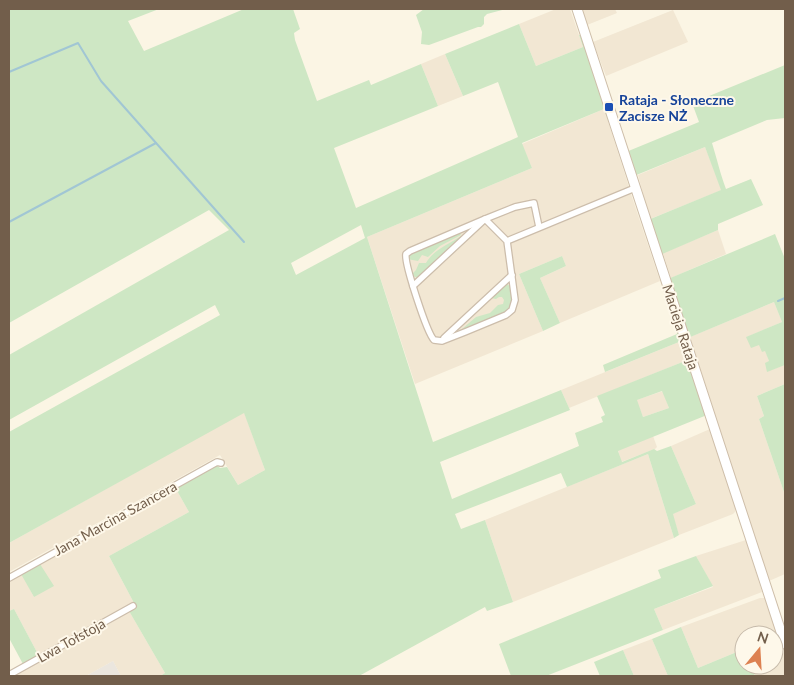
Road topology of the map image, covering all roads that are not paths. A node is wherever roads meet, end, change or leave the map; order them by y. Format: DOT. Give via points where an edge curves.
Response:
graph roads {
  1 [pos="577,9"];
  2 [pos="635,188"];
  3 [pos="485,219"];
  4 [pos="540,227"];
  5 [pos="507,241"];
  6 [pos="512,275"];
  7 [pos="413,286"];
  8 [pos="442,341"];
  9 [pos="222,463"];
  10 [pos="9,578"];
  11 [pos="133,606"];
  12 [pos="785,644"];
  13 [pos="9,675"];
  1 -- 2 [label="street, Macieja Rataja"];
  2 -- 4 [label="street"];
  2 -- 12 [label="street, Macieja Rataja"];
  3 -- 4 [label="street" via="534,203"];
  3 -- 5 [label="street"];
  3 -- 7 [label="street"];
  3 -- 7 [label="street" via="408,252 405,261"];
  4 -- 5 [label="street"];
  5 -- 6 [label="street"];
  6 -- 8 [label="street"];
  6 -- 8 [label="street" via="515,301 511,311"];
  7 -- 8 [label="street" via="430,334 434,340"];
  9 -- 10 [label="street, Jana Marcina Szancera" via="217,462"];
  11 -- 13 [label="street, Lwa Tołstoja"];
}
